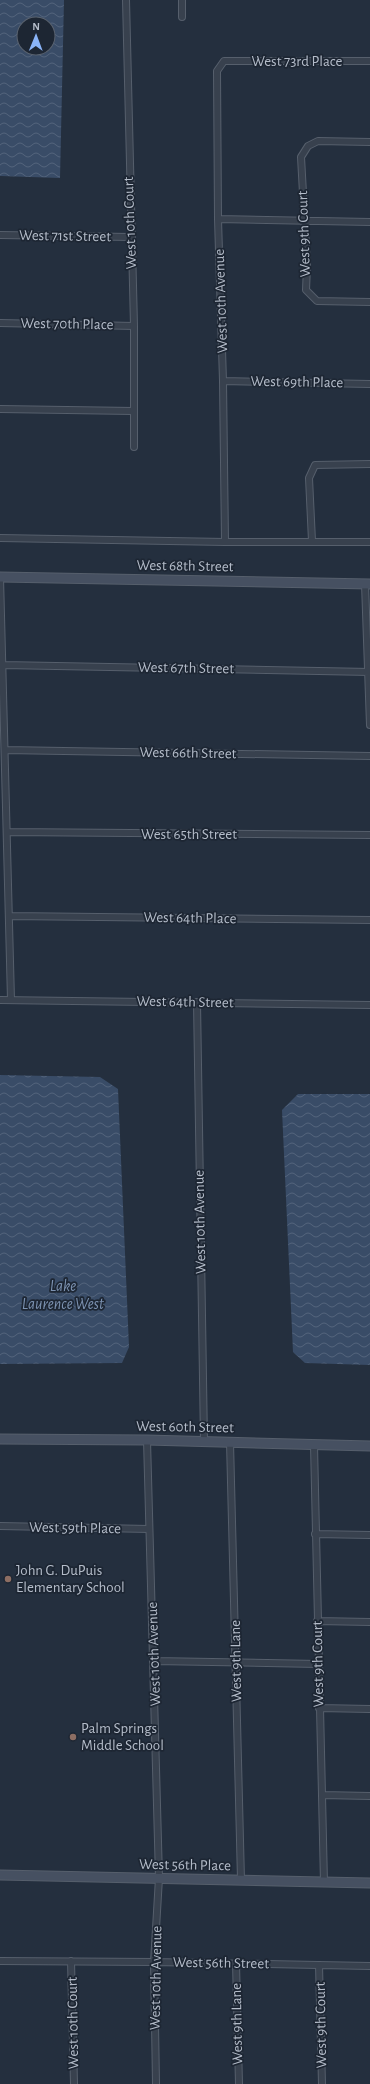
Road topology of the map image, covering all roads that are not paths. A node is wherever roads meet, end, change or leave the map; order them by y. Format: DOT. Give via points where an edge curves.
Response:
graph roads {
  1 [pos="126,0"];
  2 [pos="182,0"];
  3 [pos="182,18"];
  4 [pos="224,61"];
  5 [pos="370,61"];
  6 [pos="370,142"];
  7 [pos="218,219"];
  8 [pos="303,221"];
  9 [pos="370,222"];
  10 [pos="0,235"];
  11 [pos="130,237"];
  12 [pos="370,302"];
  13 [pos="0,323"];
  14 [pos="134,326"];
  15 [pos="223,381"];
  16 [pos="370,384"];
  17 [pos="0,409"];
  18 [pos="134,411"];
  19 [pos="134,447"];
  20 [pos="370,464"];
  21 [pos="0,538"];
  22 [pos="225,542"];
  23 [pos="312,542"];
  24 [pos="370,542"];
  25 [pos="0,577"];
  26 [pos="368,584"];
  27 [pos="3,665"];
  28 [pos="369,672"];
  29 [pos="370,725"];
  30 [pos="5,750"];
  31 [pos="370,756"];
  32 [pos="7,832"];
  33 [pos="370,835"];
  34 [pos="9,916"];
  35 [pos="370,920"];
  36 [pos="0,1000"];
  37 [pos="11,1000"];
  38 [pos="197,1002"];
  39 [pos="370,1005"];
  40 [pos="0,1439"];
  41 [pos="147,1440"];
  42 [pos="204,1441"];
  43 [pos="230,1442"];
  44 [pos="314,1444"];
  45 [pos="370,1446"];
  46 [pos="0,1526"];
  47 [pos="149,1530"];
  48 [pos="315,1534"];
  49 [pos="370,1535"];
  50 [pos="317,1621"];
  51 [pos="370,1622"];
  52 [pos="154,1661"];
  53 [pos="236,1663"];
  54 [pos="318,1664"];
  55 [pos="319,1708"];
  56 [pos="370,1709"];
  57 [pos="322,1795"];
  58 [pos="370,1796"];
  59 [pos="0,1876"];
  60 [pos="159,1878"];
  61 [pos="241,1880"];
  62 [pos="324,1883"];
  63 [pos="370,1883"];
  64 [pos="0,1961"];
  65 [pos="71,1961"];
  66 [pos="154,1962"];
  67 [pos="236,1963"];
  68 [pos="319,1965"];
  69 [pos="370,1966"];
  70 [pos="74,2084"];
  71 [pos="156,2084"];
  72 [pos="239,2084"];
  73 [pos="322,2084"];
  1 -- 11 [label="street, West 10th Court"];
  2 -- 3 [label="street"];
  4 -- 5 [label="street, West 73rd Place"];
  4 -- 7 [label="street, West 10th Avenue" via="217,71 216,82"];
  6 -- 8 [label="street, West 9th Court" via="318,141 308,146 301,157"];
  7 -- 8 [label="street"];
  7 -- 15 [label="street, West 10th Avenue"];
  8 -- 9 [label="street"];
  8 -- 12 [label="street, West 9th Court" via="307,266 306,290 317,301"];
  10 -- 11 [label="street, West 71st Street"];
  11 -- 14 [label="street, West 10th Court"];
  13 -- 14 [label="street, West 70th Place"];
  14 -- 18 [label="street, West 10th Court"];
  15 -- 16 [label="street, West 69th Place"];
  15 -- 22 [label="street, West 10th Avenue"];
  17 -- 18 [label="street"];
  18 -- 19 [label="street, West 10th Court"];
  20 -- 23 [label="street" via="315,465 309,478"];
  21 -- 22 [label="street, West 68th Street"];
  22 -- 23 [label="street, West 68th Street"];
  23 -- 24 [label="street, West 68th Street"];
  25 -- 26 [label="street, West 68th Street"];
  25 -- 27 [label="street"];
  26 -- 28 [label="street"];
  27 -- 28 [label="street, West 67th Street"];
  27 -- 30 [label="street"];
  28 -- 29 [label="street"];
  30 -- 31 [label="street, West 66th Street"];
  30 -- 32 [label="street"];
  32 -- 33 [label="street, West 65th Street"];
  32 -- 34 [label="street"];
  34 -- 35 [label="street, West 64th Place"];
  34 -- 37 [label="street"];
  36 -- 37 [label="street, West 64th Street"];
  37 -- 38 [label="street, West 64th Street"];
  38 -- 39 [label="street, West 64th Street"];
  38 -- 42 [label="street, West 10th Avenue"];
  40 -- 41 [label="street, West 60th Street"];
  41 -- 42 [label="street, West 60th Street"];
  41 -- 47 [label="street, West 10th Avenue"];
  42 -- 43 [label="street, West 60th Street"];
  43 -- 44 [label="street, West 60th Street"];
  43 -- 53 [label="street, West 9th Lane"];
  44 -- 45 [label="street, West 60th Street"];
  44 -- 48 [label="street, West 9th Court"];
  46 -- 47 [label="street, West 59th Place"];
  47 -- 52 [label="street, West 10th Avenue"];
  48 -- 49 [label="street"];
  48 -- 50 [label="street, West 9th Court"];
  50 -- 51 [label="street"];
  50 -- 54 [label="street, West 9th Court"];
  52 -- 53 [label="street"];
  52 -- 60 [label="street, West 10th Avenue"];
  53 -- 54 [label="street"];
  53 -- 61 [label="street, West 9th Lane"];
  54 -- 55 [label="street, West 9th Court"];
  55 -- 56 [label="street"];
  55 -- 57 [label="street, West 9th Court"];
  57 -- 58 [label="street"];
  57 -- 62 [label="street, West 9th Court"];
  59 -- 60 [label="street, West 56th Place"];
  60 -- 61 [label="street, West 56th Place"];
  60 -- 66 [label="street, West 10th Avenue"];
  61 -- 62 [label="street, West 56th Place"];
  62 -- 63 [label="street, West 56th Place"];
  64 -- 65 [label="street, West 56th Street"];
  65 -- 66 [label="street, West 56th Street"];
  65 -- 70 [label="street, West 10th Court"];
  66 -- 67 [label="street, West 56th Street"];
  66 -- 71 [label="street, West 10th Avenue"];
  67 -- 68 [label="street, West 56th Street"];
  67 -- 72 [label="street, West 9th Lane"];
  68 -- 69 [label="street, West 56th Street"];
  68 -- 73 [label="street, West 9th Court"];
}
